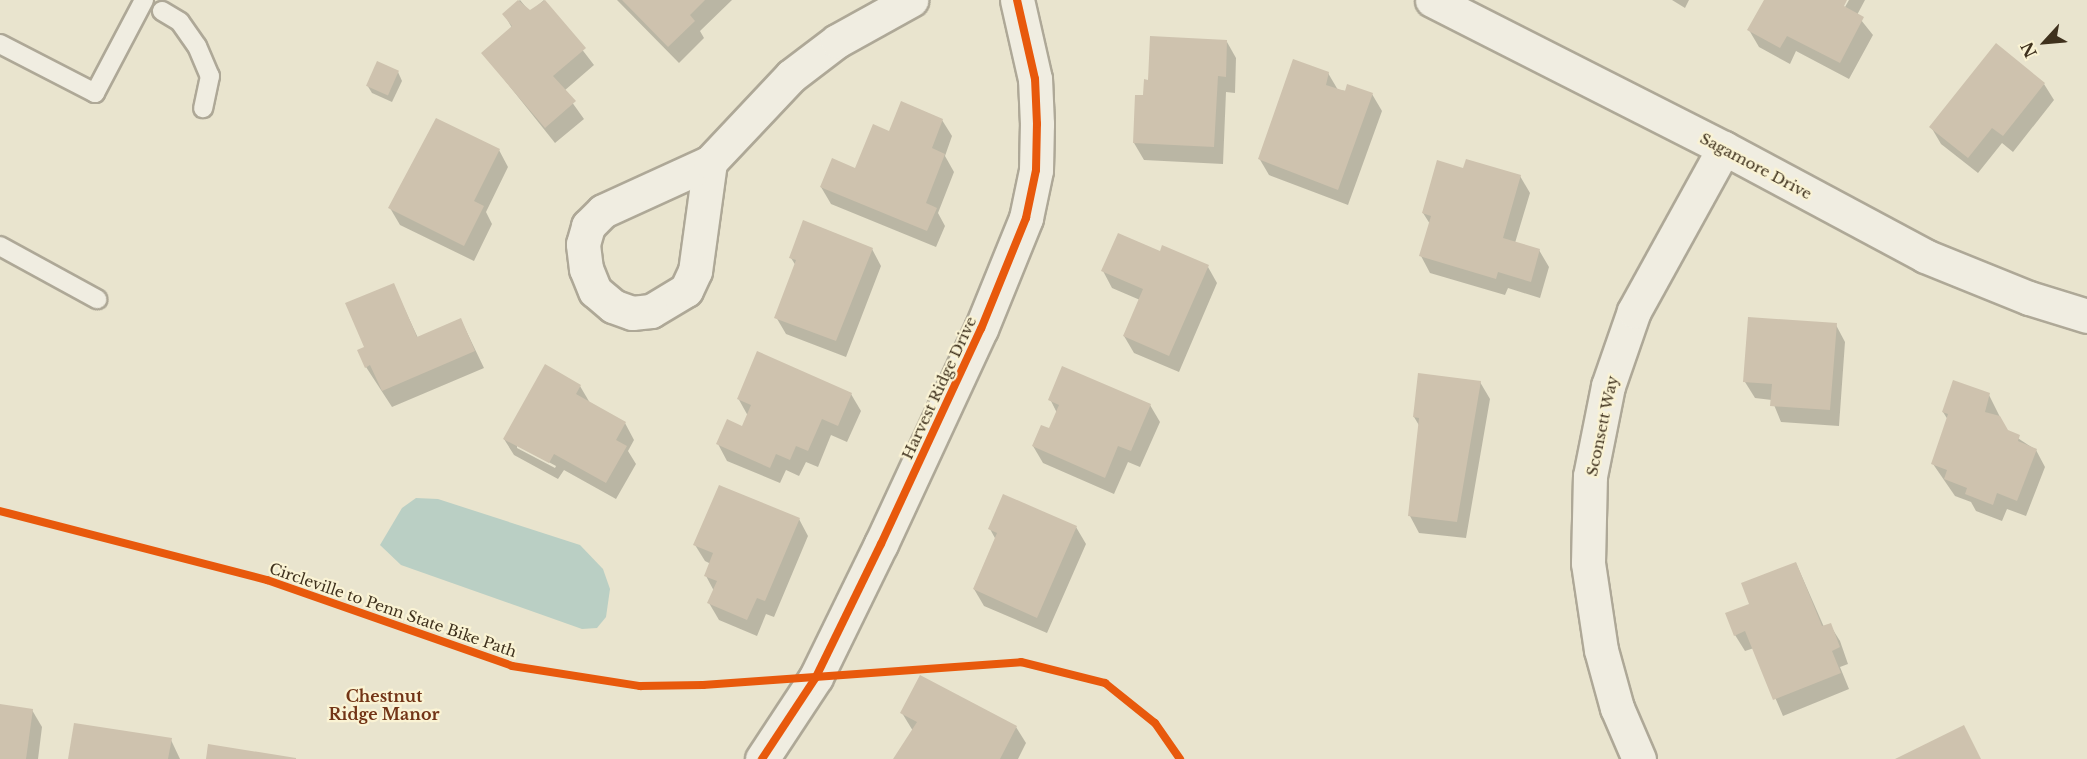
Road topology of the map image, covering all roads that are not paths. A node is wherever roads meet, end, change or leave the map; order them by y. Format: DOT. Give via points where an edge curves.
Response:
graph roads {
  1 [pos="144,0"];
  2 [pos="910,0"];
  3 [pos="1017,0"];
  4 [pos="1432,0"];
  5 [pos="162,11"];
  6 [pos="0,44"];
  7 [pos="203,108"];
  8 [pos="1724,148"];
  9 [pos="710,162"];
  10 [pos="0,246"];
  11 [pos="97,299"];
  12 [pos="2087,316"];
  13 [pos="762,759"];
  14 [pos="1639,759"];
  1 -- 6 [label="lane" via="95,93"];
  2 -- 9 [label="street" via="837,41 791,76"];
  3 -- 13 [label="street, Harvest Ridge Drive" via="1035,79 1037,124 1036,170 1026,218 981,329 871,565 816,677"];
  4 -- 8 [label="street, Sagamore Drive"];
  5 -- 7 [label="lane" via="180,22 202,56 210,76"];
  8 -- 12 [label="street, Sagamore Drive" via="1925,256 2029,298"];
  8 -- 14 [label="street, Sconsett Way" via="1634,311 1608,386 1590,476 1588,563 1601,650 1617,708"];
  9 -- 9 [label="street" via="603,211 588,226 583,244 586,269 595,291 613,306 632,313 651,311 686,290 694,271"];
  10 -- 11 [label="lane"];
}
